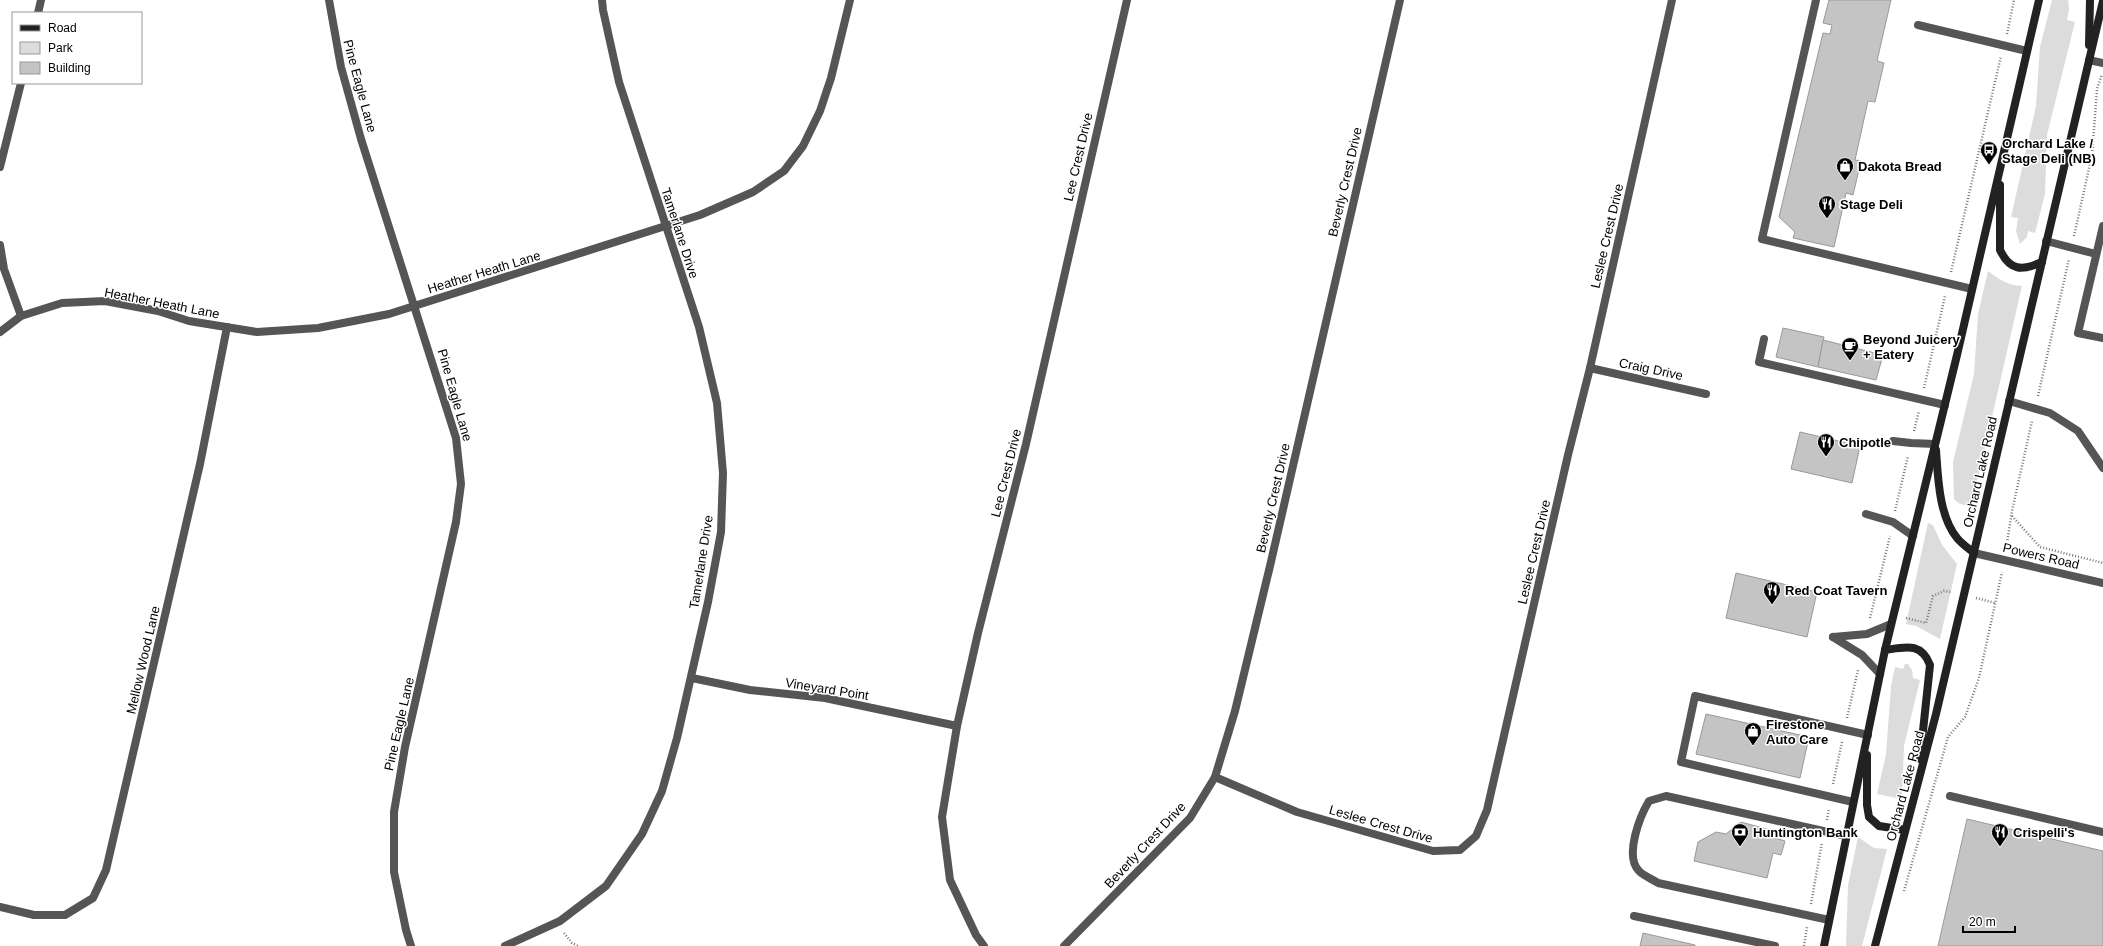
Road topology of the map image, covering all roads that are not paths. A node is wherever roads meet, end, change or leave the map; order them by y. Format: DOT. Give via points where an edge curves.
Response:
graph roads {
  1 [pos="41,0"];
  2 [pos="329,0"];
  3 [pos="602,0"];
  4 [pos="850,0"];
  5 [pos="1127,0"];
  6 [pos="1400,0"];
  7 [pos="1672,0"];
  8 [pos="1816,0"];
  9 [pos="2039,0"];
  10 [pos="2090,0"];
  11 [pos="2103,1"];
  12 [pos="38,12"];
  13 [pos="1918,26"];
  14 [pos="2027,51"];
  15 [pos="2089,60"];
  16 [pos="2103,63"];
  17 [pos="21,84"];
  18 [pos="0,167"];
  19 [pos="2000,170"];
  20 [pos="2103,226"];
  21 [pos="665,227"];
  22 [pos="2046,241"];
  23 [pos="0,245"];
  24 [pos="2096,254"];
  25 [pos="2042,262"];
  26 [pos="1972,289"];
  27 [pos="416,305"];
  28 [pos="21,316"];
  29 [pos="227,328"];
  30 [pos="0,332"];
  31 [pos="2103,338"];
  32 [pos="1764,339"];
  33 [pos="1590,368"];
  34 [pos="1706,394"];
  35 [pos="2009,401"];
  36 [pos="1945,405"];
  37 [pos="1893,441"];
  38 [pos="1935,444"];
  39 [pos="2103,468"];
  40 [pos="1866,514"];
  41 [pos="1913,536"];
  42 [pos="1974,553"];
  43 [pos="2103,583"];
  44 [pos="1891,624"];
  45 [pos="1885,650"];
  46 [pos="1880,674"];
  47 [pos="692,678"];
  48 [pos="957,726"];
  49 [pos="1867,738"];
  50 [pos="1215,777"];
  51 [pos="1917,788"];
  52 [pos="1950,796"];
  53 [pos="1853,802"];
  54 [pos="1906,830"];
  55 [pos="2103,832"];
  56 [pos="1846,836"];
  57 [pos="0,907"];
  58 [pos="1634,916"];
  59 [pos="1829,920"];
  60 [pos="411,946"];
  61 [pos="505,946"];
  62 [pos="984,946"];
  63 [pos="1064,946"];
  64 [pos="1775,946"];
  65 [pos="1824,946"];
  66 [pos="1875,946"];
  1 -- 12 [label="street"];
  2 -- 27 [label="street, Pine Eagle Lane" via="340,67"];
  3 -- 21 [label="street, Tamerlane Drive" via="619,82"];
  4 -- 21 [label="street, Heather Heath Lane" via="831,78 820,111 803,146 784,171 753,192"];
  5 -- 48 [label="street, Lee Crest Drive" via="1026,444"];
  6 -- 50 [label="street, Beverly Crest Drive" via="1270,566 1235,712"];
  7 -- 33 [label="street, Leslee Crest Drive"];
  8 -- 26 [label="street" via="1762,239"];
  9 -- 14 [label="main road"];
  10 -- 15 [label="main road"];
  11 -- 15 [label="main road, Orchard Lake Road"];
  13 -- 14 [label="street"];
  14 -- 19 [label="main road"];
  15 -- 16 [label="street"];
  15 -- 22 [label="main road, Orchard Lake Road"];
  17 -- 18 [label="street"];
  19 -- 25 [label="main road" via="2000,250 2010,265 2018,268 2029,268"];
  19 -- 26 [label="main road"];
  20 -- 24 [label="street"];
  21 -- 27 [label="street, Heather Heath Lane"];
  21 -- 47 [label="street, Tamerlane Drive" via="702,342 717,403 724,473 721,532"];
  22 -- 24 [label="street"];
  22 -- 25 [label="main road, Orchard Lake Road"];
  23 -- 28 [label="street" via="4,269"];
  24 -- 31 [label="street" via="2078,333"];
  25 -- 35 [label="main road, Orchard Lake Road"];
  26 -- 36 [label="main road"];
  27 -- 29 [label="street, Heather Heath Lane" via="363,320 318,328 257,332"];
  27 -- 60 [label="street, Pine Eagle Lane" via="456,438 461,484 456,522 405,747 394,812 394,872"];
  28 -- 29 [label="street, Heather Heath Lane" via="62,303 105,301"];
  28 -- 30 [label="street, Heather Heath Lane"];
  29 -- 57 [label="street, Mellow Wood Lane" via="200,464 106,870 93,898 65,915 34,915"];
  32 -- 36 [label="street" via="1759,362"];
  33 -- 34 [label="street, Craig Drive"];
  33 -- 50 [label="street, Leslee Crest Drive" via="1487,810 1476,836 1460,850 1433,851 1297,812"];
  35 -- 39 [label="street" via="2050,413 2078,431"];
  35 -- 42 [label="main road, Orchard Lake Road"];
  36 -- 38 [label="main road"];
  37 -- 38 [label="street"];
  38 -- 41 [label="main road"];
  38 -- 42 [label="main road" via="1938,477 1946,516 1956,538"];
  40 -- 41 [label="street" via="1893,522"];
  41 -- 44 [label="main road"];
  42 -- 43 [label="street, Powers Road"];
  42 -- 51 [label="main road, Orchard Lake Road"];
  44 -- 45 [label="main road"];
  44 -- 46 [label="street" via="1867,634 1833,636 1862,655"];
  45 -- 46 [label="main road"];
  45 -- 51 [label="main road" via="1907,647 1919,650 1926,655 1930,665"];
  46 -- 49 [label="main road"];
  47 -- 48 [label="street, Vineyard Point" via="750,690 825,698"];
  47 -- 61 [label="street, Tamerlane Drive" via="662,791 642,834 606,886 558,922"];
  48 -- 62 [label="street, Lee Crest Drive" via="942,817 950,880 976,935"];
  49 -- 53 [label="main road"];
  49 -- 53 [label="street" via="1845,730 1695,696 1681,762"];
  49 -- 54 [label="main road" via="1869,817 1879,826"];
  50 -- 63 [label="street, Beverly Crest Drive" via="1190,818"];
  51 -- 54 [label="main road, Orchard Lake Road"];
  52 -- 55 [label="street"];
  53 -- 56 [label="main road"];
  54 -- 66 [label="main road, Orchard Lake Road"];
  56 -- 59 [label="main road"];
  56 -- 59 [label="street" via="1666,796 1649,801 1641,815 1632,856 1638,870 1658,883"];
  58 -- 64 [label="street"];
  59 -- 65 [label="main road"];
}
